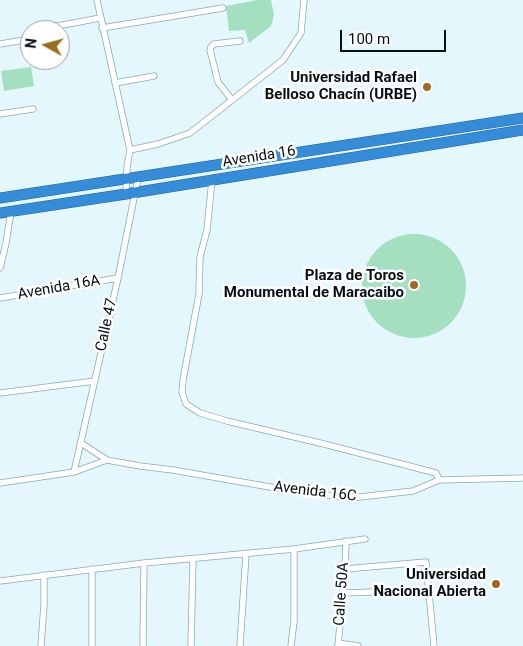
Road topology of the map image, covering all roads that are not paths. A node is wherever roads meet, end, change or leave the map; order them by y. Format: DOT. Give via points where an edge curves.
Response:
graph roads {
  1 [pos="97,0"];
  2 [pos="304,0"];
  3 [pos="223,8"];
  4 [pos="100,18"];
  5 [pos="70,24"];
  6 [pos="102,28"];
  7 [pos="20,41"];
  8 [pos="240,41"];
  9 [pos="0,44"];
  10 [pos="154,76"];
  11 [pos="115,83"];
  12 [pos="232,100"];
  13 [pos="33,109"];
  14 [pos="0,114"];
  15 [pos="523,118"];
  16 [pos="523,130"];
  17 [pos="130,150"];
  18 [pos="138,178"];
  19 [pos="126,179"];
  20 [pos="212,180"];
  21 [pos="131,193"];
  22 [pos="0,198"];
  23 [pos="5,212"];
  24 [pos="0,268"];
  25 [pos="118,278"];
  26 [pos="0,298"];
  27 [pos="95,381"];
  28 [pos="0,394"];
  29 [pos="81,443"];
  30 [pos="107,460"];
  31 [pos="74,472"];
  32 [pos="523,478"];
  33 [pos="439,480"];
  34 [pos="0,483"];
  35 [pos="366,539"];
  36 [pos="346,541"];
  37 [pos="294,549"];
  38 [pos="246,554"];
  39 [pos="193,559"];
  40 [pos="144,563"];
  41 [pos="92,569"];
  42 [pos="345,570"];
  43 [pos="44,575"];
  44 [pos="0,581"];
  45 [pos="429,590"];
  46 [pos="343,593"];
  47 [pos="338,644"];
  48 [pos="41,646"];
  49 [pos="92,646"];
  50 [pos="144,646"];
  51 [pos="191,646"];
  52 [pos="240,646"];
  53 [pos="291,646"];
  54 [pos="358,646"];
  55 [pos="434,646"];
  1 -- 4 [label="street"];
  2 -- 12 [label="street" via="301,32 283,60"];
  3 -- 6 [label="street"];
  4 -- 5 [label="street"];
  4 -- 6 [label="street"];
  6 -- 11 [label="street"];
  7 -- 9 [label="street"];
  8 -- 12 [label="street" via="214,44 210,50 218,82"];
  10 -- 11 [label="street"];
  11 -- 17 [label="street"];
  12 -- 17 [label="street" via="190,133"];
  13 -- 14 [label="street"];
  15 -- 18 [label="highway, Avenida 16"];
  16 -- 20 [label="highway, Avenida 16"];
  17 -- 19 [label="street"];
  18 -- 19 [label="highway, Avenida 16"];
  18 -- 21 [label="street, Calle 47"];
  19 -- 21 [label="street"];
  19 -- 22 [label="highway, Avenida 16"];
  20 -- 21 [label="highway, Avenida 16"];
  20 -- 33 [label="street" via="200,256 199,294 183,380 186,404 200,413 227,421 436,473"];
  21 -- 23 [label="highway, Avenida 16"];
  21 -- 25 [label="street, Calle 47"];
  23 -- 24 [label="street" via="6,243"];
  25 -- 26 [label="street, Avenida 16A"];
  25 -- 27 [label="street, Calle 47"];
  27 -- 28 [label="street"];
  27 -- 29 [label="street, Calle 47"];
  29 -- 30 [label="street"];
  29 -- 31 [label="street, Calle 47"];
  30 -- 31 [label="street"];
  30 -- 33 [label="street, Avenida 16C" via="352,498 413,491"];
  31 -- 34 [label="street"];
  32 -- 33 [label="street, Avenida 16C"];
  35 -- 36 [label="street"];
  36 -- 37 [label="street"];
  36 -- 42 [label="street, Calle 50A"];
  37 -- 38 [label="street"];
  37 -- 53 [label="street"];
  38 -- 39 [label="street"];
  38 -- 52 [label="street"];
  39 -- 40 [label="street"];
  39 -- 51 [label="street"];
  40 -- 41 [label="street"];
  40 -- 50 [label="street"];
  41 -- 43 [label="street"];
  41 -- 49 [label="street"];
  42 -- 45 [label="street" via="425,561"];
  42 -- 46 [label="street, Calle 50A"];
  43 -- 44 [label="street"];
  43 -- 48 [label="street"];
  45 -- 46 [label="street"];
  45 -- 55 [label="street"];
  46 -- 47 [label="street, Calle 50A"];
  47 -- 54 [label="street"];
}
